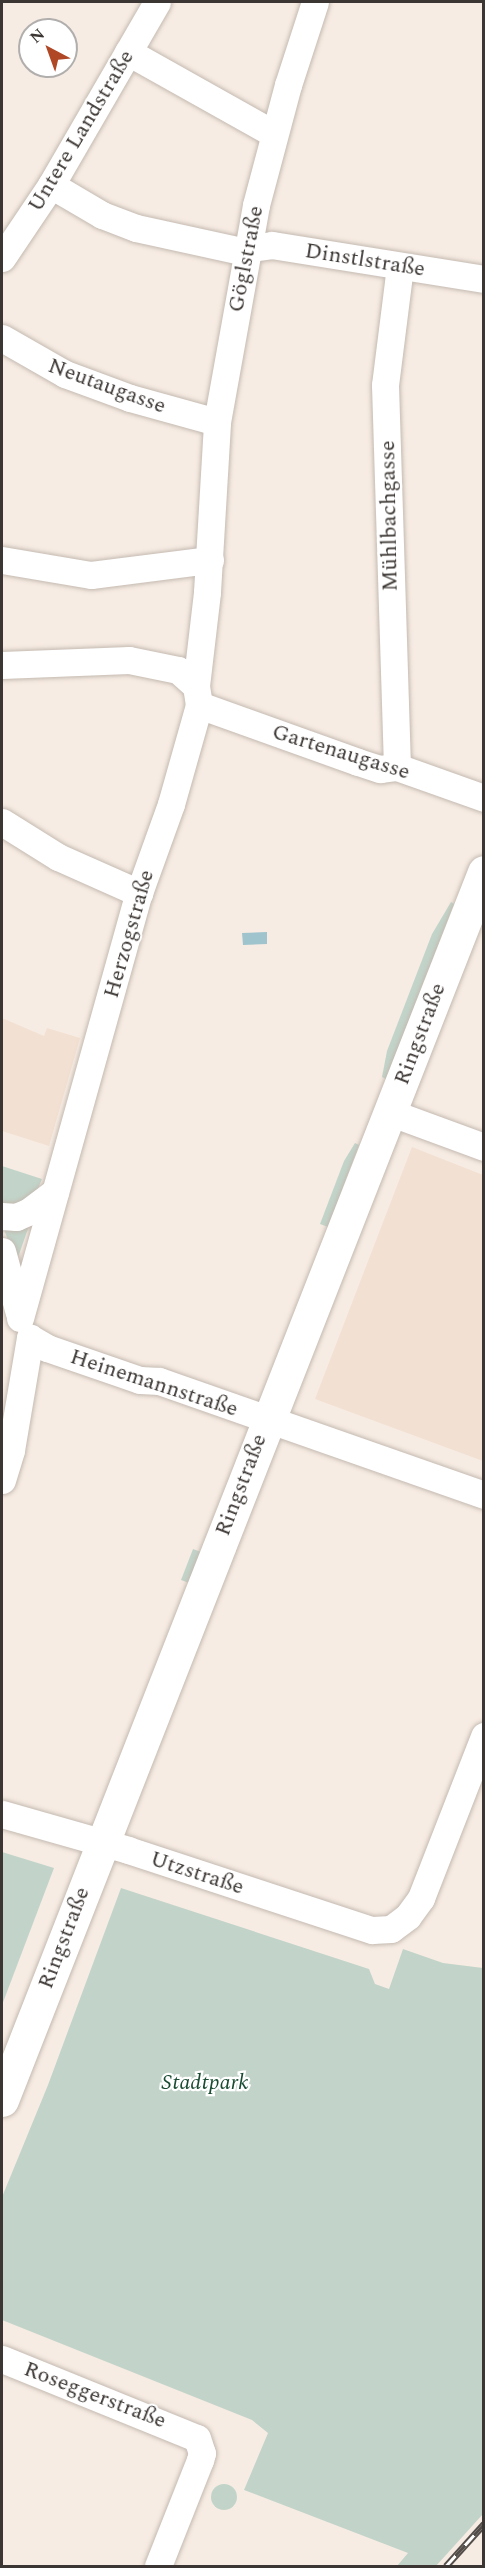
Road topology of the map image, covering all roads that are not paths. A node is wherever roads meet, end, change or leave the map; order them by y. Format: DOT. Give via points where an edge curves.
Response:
graph roads {
  1 [pos="157,2"];
  2 [pos="315,2"];
  3 [pos="128,52"];
  4 [pos="274,134"];
  5 [pos="51,185"];
  6 [pos="247,247"];
  7 [pos="2,258"];
  8 [pos="400,266"];
  9 [pos="483,279"];
  10 [pos="2,338"];
  11 [pos="217,422"];
  12 [pos="210,560"];
  13 [pos="3,569"];
  14 [pos="2,664"];
  15 [pos="197,696"];
  16 [pos="397,767"];
  17 [pos="483,798"];
  18 [pos="2,822"];
  19 [pos="483,872"];
  20 [pos="139,893"];
  21 [pos="401,1116"];
  22 [pos="483,1147"];
  23 [pos="55,1192"];
  24 [pos="2,1216"];
  25 [pos="2,1251"];
  26 [pos="25,1328"];
  27 [pos="267,1420"];
  28 [pos="2,1480"];
  29 [pos="483,1495"];
  30 [pos="483,1736"];
  31 [pos="2,1815"];
  32 [pos="100,1844"];
  33 [pos="2,2100"];
  34 [pos="2,2359"];
  35 [pos="158,2566"];
  1 -- 3 [label="street, Untere Landstraße"];
  2 -- 4 [label="street, Göglstraße"];
  3 -- 4 [label="street"];
  3 -- 5 [label="street, Untere Landstraße"];
  4 -- 6 [label="street, Göglstraße"];
  5 -- 6 [label="street, Dinstlstraße" via="102,215 136,228 237,250"];
  5 -- 7 [label="street, Untere Landstraße"];
  6 -- 8 [label="street, Dinstlstraße" via="272,245"];
  6 -- 11 [label="street, Göglstraße"];
  8 -- 9 [label="street, Dinstlstraße"];
  8 -- 16 [label="street, Mühlbachgasse" via="385,385"];
  10 -- 11 [label="street, Neutaugasse" via="65,374 130,398"];
  11 -- 12 [label="street, Göglstraße"];
  12 -- 13 [label="street" via="91,575"];
  12 -- 15 [label="street, Herzogstraße"];
  14 -- 15 [label="street, Gartenaugasse" via="84,660 158,665 178,670"];
  15 -- 16 [label="street, Gartenaugasse" via="358,762 380,769"];
  15 -- 20 [label="street, Herzogstraße" via="171,804"];
  16 -- 17 [label="street, Gartenaugasse"];
  18 -- 20 [label="street" via="58,857"];
  19 -- 21 [label="main road, Ringstraße"];
  20 -- 23 [label="street, Herzogstraße"];
  21 -- 22 [label="street"];
  21 -- 27 [label="main road, Ringstraße"];
  23 -- 24 [label="street" via="28,1212 16,1217"];
  23 -- 26 [label="street, Herzogstraße"];
  25 -- 26 [label="street"];
  26 -- 27 [label="street, Heinemannstraße" via="47,1348 140,1380 159,1381"];
  26 -- 28 [label="street, Herzogstraße" via="11,1450"];
  27 -- 29 [label="street, Heinemannstraße"];
  27 -- 32 [label="main road, Ringstraße"];
  30 -- 32 [label="street, Utzstraße" via="421,1898 408,1916 391,1929 372,1930"];
  31 -- 32 [label="street, Utzstraße"];
  32 -- 33 [label="main road, Ringstraße"];
  34 -- 35 [label="street, Roseggerstraße" via="197,2438 202,2452"];
}
